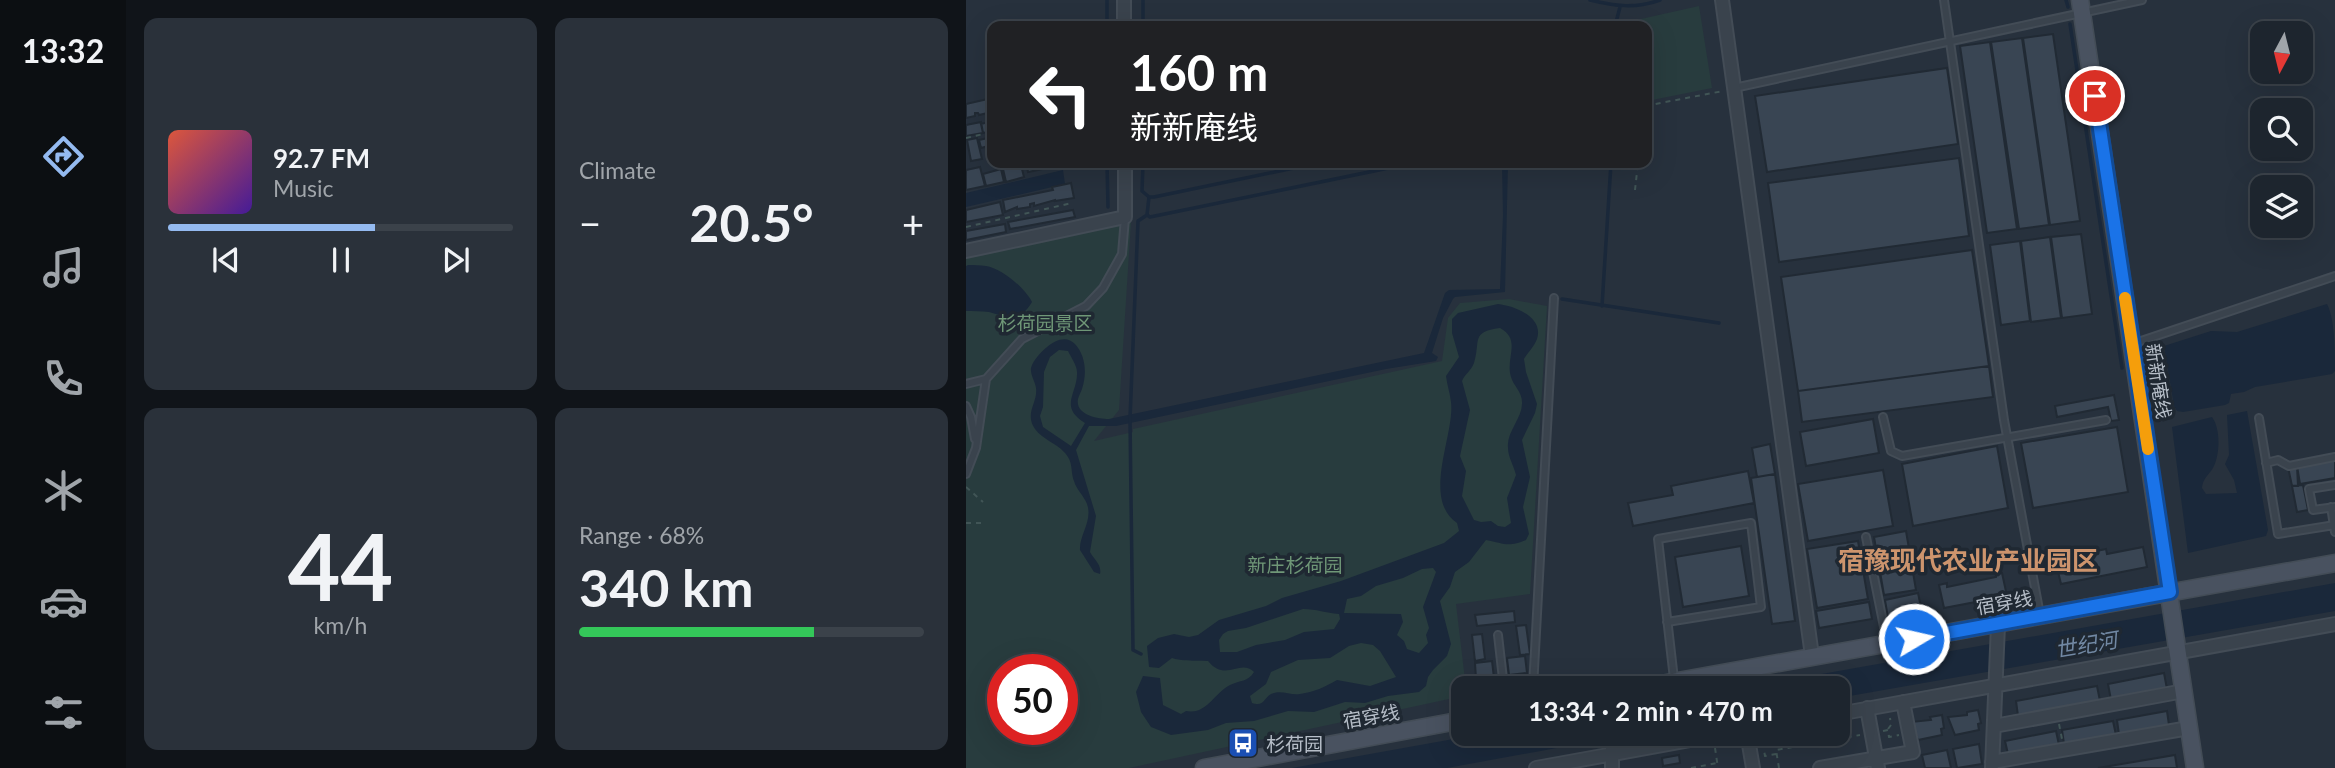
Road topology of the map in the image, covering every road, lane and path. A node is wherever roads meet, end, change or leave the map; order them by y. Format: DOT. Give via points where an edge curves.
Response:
graph roads {
  1 [pos="1124,0"];
  2 [pos="1722,0"];
  3 [pos="1944,0"];
  4 [pos="2142,0"];
  5 [pos="2081,6"];
  6 [pos="1124,21"];
  7 [pos="1950,41"];
  8 [pos="1734,88"];
  9 [pos="1652,105"];
  10 [pos="987,133"];
  11 [pos="966,138"];
  12 [pos="1125,168"];
  13 [pos="1637,168"];
  14 [pos="1635,190"];
  15 [pos="1072,203"];
  16 [pos="1125,217"];
  17 [pos="966,227"];
  18 [pos="966,251"];
  19 [pos="2335,276"];
  20 [pos="1554,298"];
  21 [pos="2132,344"];
  22 [pos="986,379"];
  23 [pos="966,384"];
  24 [pos="966,406"];
  25 [pos="1882,417"];
  26 [pos="2259,418"];
  27 [pos="2106,420"];
  28 [pos="2008,438"];
  29 [pos="976,448"];
  30 [pos="2335,457"];
  31 [pos="2266,463"];
  32 [pos="966,474"];
  33 [pos="2335,485"];
  34 [pos="966,487"];
  35 [pos="983,502"];
  36 [pos="2333,507"];
  37 [pos="966,523"];
  38 [pos="982,523"];
  39 [pos="2335,527"];
  40 [pos="1866,537"];
  41 [pos="2335,563"];
  42 [pos="2171,598"];
  43 [pos="2041,617"];
  44 [pos="1668,622"];
  45 [pos="2335,624"];
  46 [pos="1998,631"];
  47 [pos="1498,635"];
  48 [pos="1887,643"];
  49 [pos="2177,649"];
  50 [pos="1812,656"];
  51 [pos="1503,676"];
  52 [pos="1535,676"];
  53 [pos="1674,676"];
  54 [pos="1702,676"];
  55 [pos="1995,682"];
  56 [pos="2184,691"];
  57 [pos="1903,702"];
  58 [pos="1887,705"];
  59 [pos="1867,708"];
  60 [pos="1850,711"];
  61 [pos="1451,722"];
  62 [pos="1994,726"];
  63 [pos="2189,728"];
  64 [pos="1888,730"];
  65 [pos="1872,733"];
  66 [pos="1850,737"];
  67 [pos="1668,746"];
  68 [pos="1716,746"];
  69 [pos="1749,746"];
  70 [pos="1763,746"];
  71 [pos="1799,746"];
  72 [pos="1777,754"];
  73 [pos="1902,754"];
  74 [pos="1612,758"];
  75 [pos="1718,762"];
  76 [pos="1878,763"];
  77 [pos="1992,765"];
  78 [pos="1204,768"];
  79 [pos="1536,768"];
  80 [pos="1692,768"];
  81 [pos="1718,768"];
  82 [pos="1753,768"];
  83 [pos="1779,768"];
  84 [pos="1820,768"];
  85 [pos="2195,768"];
  1 -- 6 [label="street"];
  2 -- 8 [label="street"];
  3 -- 7 [label="lane"];
  4 -- 5 [label="lane"];
  5 -- 7 [label="lane"];
  5 -- 21 [label="main road, 新新庵线"];
  7 -- 8 [label="lane"];
  7 -- 28 [label="lane"];
  8 -- 9 [label="path"];
  8 -- 50 [label="street"];
  10 -- 11 [label="path"];
  12 -- 16 [label="street"];
  13 -- 14 [label="path"];
  15 -- 17 [label="path"];
  16 -- 18 [label="street"];
  16 -- 22 [label="lane" via="1122,254 1103,288 1086,306 1022,339"];
  19 -- 21 [label="lane"];
  20 -- 52 [label="lane"];
  21 -- 42 [label="main road, 新新庵线"];
  22 -- 23 [label="lane"];
  22 -- 29 [label="lane"];
  24 -- 29 [label="lane"];
  25 -- 28 [label="lane" via="1891,451 1902,456"];
  26 -- 31 [label="lane"];
  27 -- 28 [label="lane"];
  28 -- 43 [label="lane"];
  29 -- 32 [label="lane"];
  30 -- 31 [label="lane" via="2289,466 2278,460"];
  31 -- 39 [label="lane" via="2278,534"];
  33 -- 36 [label="lane" via="2309,489 2313,510"];
  34 -- 35 [label="path"];
  36 -- 39 [label="lane"];
  37 -- 38 [label="path"];
  40 -- 48 [label="lane"];
  41 -- 42 [label="main road, 宿穿线"];
  42 -- 43 [label="main road, 宿穿线"];
  42 -- 49 [label="main road, 新新庵线"];
  43 -- 46 [label="main road, 宿穿线"];
  44 -- 44 [label="lane" via="1658,539 1751,523 1761,607"];
  44 -- 53 [label="lane"];
  45 -- 49 [label="street"];
  46 -- 48 [label="main road, 宿穿线"];
  46 -- 55 [label="street"];
  47 -- 51 [label="lane"];
  48 -- 50 [label="main road, 宿穿线"];
  49 -- 55 [label="street"];
  49 -- 56 [label="main road, 新新庵线"];
  50 -- 54 [label="main road, 宿穿线"];
  55 -- 57 [label="street"];
  55 -- 62 [label="street"];
  56 -- 62 [label="street"];
  56 -- 63 [label="main road, 新新庵线"];
  57 -- 58 [label="street"];
  57 -- 73 [label="street" via="1913,752"];
  58 -- 59 [label="street"];
  58 -- 64 [label="path"];
  59 -- 60 [label="street"];
  59 -- 65 [label="street"];
  61 -- 78 [label="main road, 宿穿线"];
  62 -- 77 [label="street"];
  63 -- 77 [label="street"];
  63 -- 85 [label="main road, 新新庵线"];
  64 -- 65 [label="path"];
  64 -- 73 [label="path" via="1889,737 1899,735"];
  65 -- 66 [label="path"];
  65 -- 76 [label="street"];
  67 -- 74 [label="street"];
  68 -- 75 [label="path"];
  69 -- 82 [label="street"];
  70 -- 72 [label="path" via="1765,756"];
  71 -- 72 [label="path" via="1776,750"];
  72 -- 83 [label="path"];
  73 -- 76 [label="street"];
  74 -- 79 [label="street"];
  75 -- 80 [label="path"];
  75 -- 81 [label="path"];
  76 -- 84 [label="street"];
}
